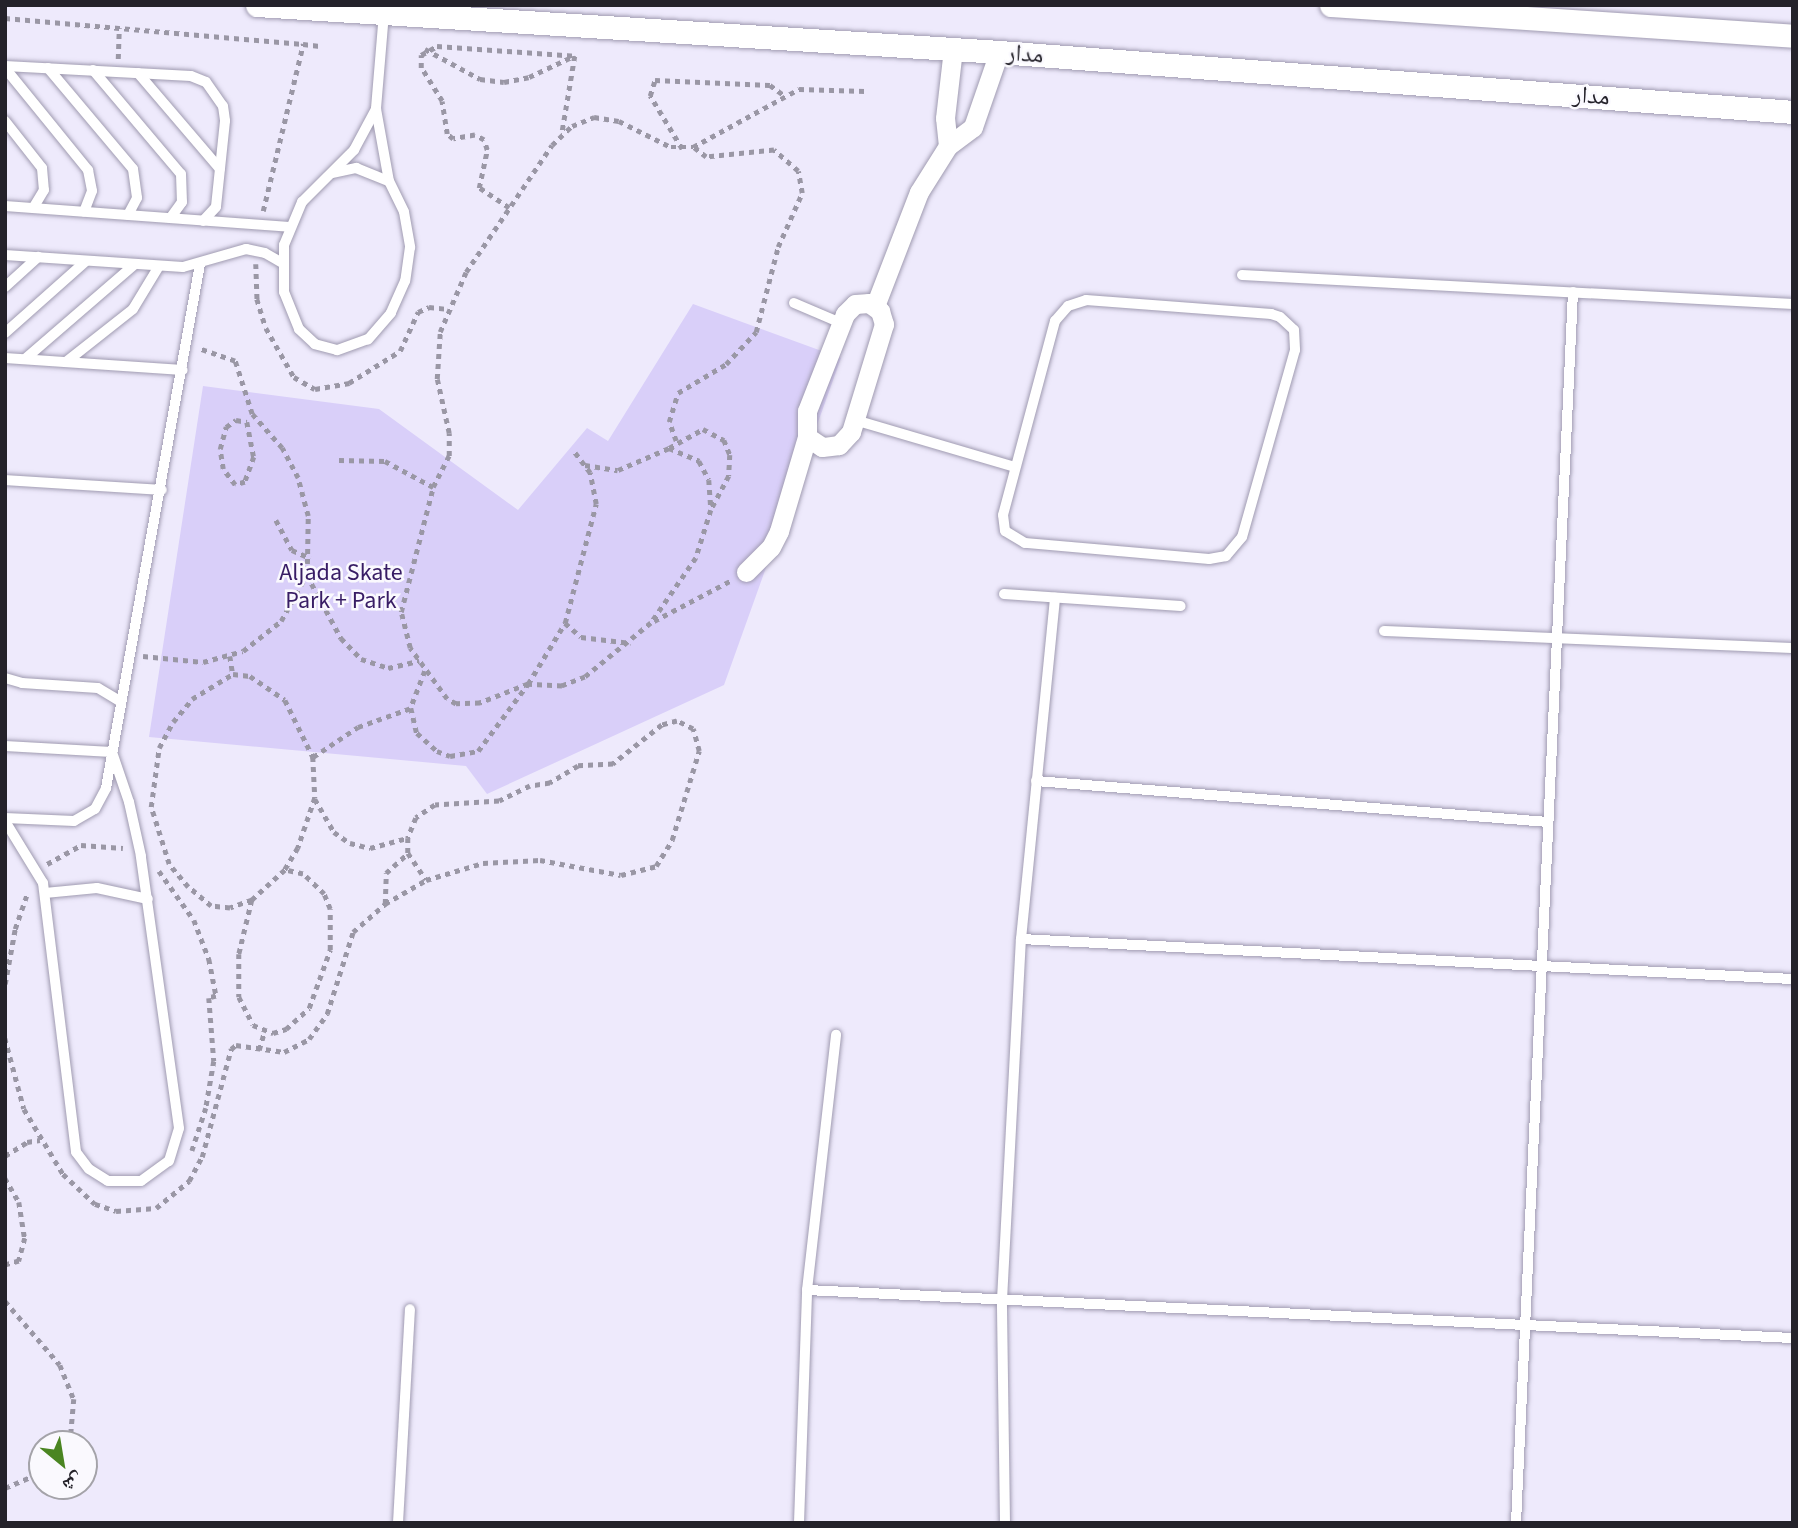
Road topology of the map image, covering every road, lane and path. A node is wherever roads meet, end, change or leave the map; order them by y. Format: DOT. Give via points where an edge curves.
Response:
graph roads {
  1 [pos="257,5"];
  2 [pos="1331,5"];
  3 [pos="1370,6"];
  4 [pos="384,12"];
  5 [pos="5,18"];
  6 [pos="119,28"];
  7 [pos="1793,36"];
  8 [pos="303,44"];
  9 [pos="320,46"];
  10 [pos="425,49"];
  11 [pos="953,49"];
  12 [pos="999,51"];
  13 [pos="575,56"];
  14 [pos="5,67"];
  15 [pos="48,68"];
  16 [pos="93,70"];
  17 [pos="117,72"];
  18 [pos="138,73"];
  19 [pos="864,90"];
  20 [pos="784,95"];
  21 [pos="376,109"];
  22 [pos="1793,112"];
  23 [pos="5,121"];
  24 [pos="562,135"];
  25 [pos="948,146"];
  26 [pos="693,147"];
  27 [pos="682,149"];
  28 [pos="220,169"];
  29 [pos="332,173"];
  30 [pos="389,181"];
  31 [pos="5,206"];
  32 [pos="33,208"];
  33 [pos="509,208"];
  34 [pos="84,212"];
  35 [pos="128,215"];
  36 [pos="171,217"];
  37 [pos="203,221"];
  38 [pos="259,225"];
  39 [pos="289,227"];
  40 [pos="255,251"];
  41 [pos="5,255"];
  42 [pos="38,257"];
  43 [pos="86,261"];
  44 [pos="282,263"];
  45 [pos="135,264"];
  46 [pos="200,264"];
  47 [pos="159,266"];
  48 [pos="1242,275"];
  49 [pos="5,287"];
  50 [pos="1573,292"];
  51 [pos="794,303"];
  52 [pos="1793,304"];
  53 [pos="875,306"];
  54 [pos="447,309"];
  55 [pos="841,323"];
  56 [pos="5,333"];
  57 [pos="187,345"];
  58 [pos="5,358"];
  59 [pos="25,359"];
  60 [pos="66,362"];
  61 [pos="183,369"];
  62 [pos="252,414"];
  63 [pos="855,420"];
  64 [pos="247,422"];
  65 [pos="807,437"];
  66 [pos="676,441"];
  67 [pos="669,449"];
  68 [pos="574,452"];
  69 [pos="339,460"];
  70 [pos="585,465"];
  71 [pos="1015,467"];
  72 [pos="5,480"];
  73 [pos="433,487"];
  74 [pos="162,490"];
  75 [pos="711,510"];
  76 [pos="276,520"];
  77 [pos="310,558"];
  78 [pos="746,572"];
  79 [pos="307,574"];
  80 [pos="1004,594"];
  81 [pos="1055,598"];
  82 [pos="1181,606"];
  83 [pos="565,622"];
  84 [pos="651,623"];
  85 [pos="1384,631"];
  86 [pos="1556,639"];
  87 [pos="632,643"];
  88 [pos="1793,648"];
  89 [pos="130,654"];
  90 [pos="230,656"];
  91 [pos="419,661"];
  92 [pos="425,670"];
  93 [pos="233,674"];
  94 [pos="5,678"];
  95 [pos="528,684"];
  96 [pos="121,702"];
  97 [pos="411,708"];
  98 [pos="5,746"];
  99 [pos="112,752"];
  100 [pos="313,757"];
  101 [pos="1036,781"];
  102 [pos="315,798"];
  103 [pos="5,820"];
  104 [pos="1548,822"];
  105 [pos="408,838"];
  106 [pos="408,853"];
  107 [pos="285,870"];
  108 [pos="426,880"];
  109 [pos="45,893"];
  110 [pos="148,899"];
  111 [pos="252,900"];
  112 [pos="385,904"];
  113 [pos="1021,939"];
  114 [pos="1541,966"];
  115 [pos="1793,979"];
  116 [pos="264,1032"];
  117 [pos="836,1035"];
  118 [pos="5,1038"];
  119 [pos="259,1050"];
  120 [pos="40,1140"];
  121 [pos="5,1156"];
  122 [pos="5,1178"];
  123 [pos="5,1265"];
  124 [pos="807,1290"];
  125 [pos="1002,1300"];
  126 [pos="5,1301"];
  127 [pos="410,1309"];
  128 [pos="1525,1325"];
  129 [pos="1793,1338"];
  130 [pos="71,1430"];
  131 [pos="28,1478"];
  132 [pos="5,1488"];
  133 [pos="398,1523"];
  134 [pos="799,1523"];
  135 [pos="1005,1523"];
  136 [pos="1516,1523"];
  1 -- 4 [label="street, مدار"];
  2 -- 3 [label="street"];
  3 -- 7 [label="street"];
  4 -- 11 [label="street, مدار"];
  4 -- 21 [label="lane"];
  5 -- 6 [label="path"];
  6 -- 8 [label="path"];
  6 -- 17 [label="path"];
  8 -- 9 [label="path"];
  8 -- 38 [label="path"];
  10 -- 13 [label="path"];
  10 -- 13 [label="path" via="480,79 503,82 529,77"];
  10 -- 33 [label="path" via="421,68 439,92 447,134 453,139 475,135 484,140 487,150 479,188"];
  11 -- 12 [label="street, مدار"];
  11 -- 25 [label="street" via="945,118"];
  12 -- 22 [label="street, مدار"];
  12 -- 25 [label="street" via="973,127"];
  13 -- 24 [label="path"];
  14 -- 15 [label="lane"];
  14 -- 34 [label="lane" via="88,170 92,191"];
  15 -- 16 [label="lane"];
  15 -- 35 [label="lane" via="133,169 137,198"];
  16 -- 17 [label="lane"];
  16 -- 36 [label="lane" via="181,174 182,202"];
  17 -- 18 [label="lane"];
  18 -- 28 [label="lane"];
  18 -- 28 [label="lane" via="191,76 217,92 225,121"];
  19 -- 20 [label="path" via="815,86"];
  20 -- 26 [label="path"];
  20 -- 27 [label="path" via="770,85 655,80 650,96"];
  21 -- 29 [label="lane" via="363,137"];
  21 -- 30 [label="lane"];
  23 -- 32 [label="lane" via="42,168 44,190"];
  24 -- 27 [label="path" via="582,120 607,117"];
  24 -- 33 [label="path"];
  25 -- 53 [label="street" via="919,192"];
  26 -- 27 [label="path"];
  26 -- 66 [label="path" via="706,158 774,150 798,171 802,193 778,247 756,332 726,364 678,393 670,422"];
  28 -- 37 [label="lane" via="216,207"];
  29 -- 30 [label="lane" via="356,168"];
  29 -- 39 [label="lane" via="302,202"];
  30 -- 44 [label="lane" via="408,229 409,264 400,298 368,339 337,350 306,338 289,306"];
  31 -- 32 [label="lane"];
  32 -- 34 [label="lane"];
  33 -- 54 [label="path"];
  34 -- 35 [label="lane"];
  35 -- 36 [label="lane"];
  36 -- 37 [label="lane"];
  37 -- 38 [label="lane"];
  38 -- 39 [label="lane"];
  39 -- 44 [label="lane"];
  40 -- 44 [label="lane"];
  40 -- 46 [label="lane" via="237,250"];
  40 -- 54 [label="path" via="257,299 266,328 294,377 315,389 338,388 360,377 400,351 418,312 429,307"];
  41 -- 42 [label="lane"];
  42 -- 43 [label="lane"];
  42 -- 49 [label="lane"];
  43 -- 45 [label="lane"];
  43 -- 56 [label="lane"];
  45 -- 47 [label="lane"];
  45 -- 59 [label="lane"];
  46 -- 47 [label="lane"];
  46 -- 57 [label="lane"];
  47 -- 60 [label="lane" via="133,309"];
  48 -- 50 [label="lane"];
  50 -- 52 [label="lane"];
  50 -- 86 [label="lane"];
  51 -- 55 [label="lane"];
  53 -- 55 [label="street" via="855,304"];
  53 -- 63 [label="street" via="884,324"];
  54 -- 73 [label="path" via="437,355 451,444 445,468"];
  55 -- 65 [label="street" via="804,420"];
  57 -- 61 [label="lane"];
  57 -- 62 [label="path" via="226,354 235,361"];
  58 -- 59 [label="lane"];
  59 -- 60 [label="lane"];
  60 -- 61 [label="lane"];
  61 -- 74 [label="lane"];
  62 -- 64 [label="path"];
  62 -- 77 [label="path" via="282,448 298,478 308,516"];
  63 -- 65 [label="street" via="839,445 822,447"];
  63 -- 71 [label="lane"];
  64 -- 64 [label="path" via="253,466 245,482 235,485 223,469 222,438 230,423"];
  65 -- 78 [label="street" via="779,531 771,547"];
  66 -- 67 [label="path"];
  66 -- 75 [label="path" via="703,429 719,434 729,447 729,476"];
  67 -- 70 [label="path" via="618,470"];
  67 -- 75 [label="path" via="690,454 705,470"];
  68 -- 70 [label="path"];
  69 -- 73 [label="path" via="385,461"];
  70 -- 83 [label="path" via="594,483 596,504"];
  71 -- 71 [label="lane" via="1002,523 1017,542 1209,559 1226,556 1242,537 1295,349 1294,330 1271,314 1086,300 1068,306 1055,321"];
  72 -- 74 [label="lane"];
  73 -- 91 [label="path" via="401,601 405,636"];
  74 -- 89 [label="lane"];
  75 -- 84 [label="path" via="696,558"];
  76 -- 77 [label="path" via="292,550"];
  77 -- 79 [label="path"];
  78 -- 84 [label="path"];
  79 -- 90 [label="path" via="281,621 254,645"];
  79 -- 91 [label="path" via="341,638 361,659 388,668"];
  80 -- 81 [label="lane"];
  81 -- 82 [label="lane"];
  81 -- 101 [label="lane"];
  83 -- 87 [label="path" via="581,637"];
  83 -- 95 [label="path"];
  84 -- 87 [label="path"];
  85 -- 86 [label="lane"];
  86 -- 88 [label="lane"];
  86 -- 104 [label="lane"];
  87 -- 95 [label="path" via="574,682"];
  89 -- 90 [label="path" via="185,663"];
  89 -- 96 [label="lane"];
  90 -- 93 [label="path"];
  91 -- 92 [label="path"];
  92 -- 95 [label="path" via="439,692 456,704 480,703"];
  92 -- 97 [label="path"];
  93 -- 100 [label="path" via="261,681 285,700"];
  93 -- 111 [label="path" via="192,699 173,722 159,748 151,807 169,864 188,887 211,906 230,908"];
  94 -- 96 [label="lane" via="98,688"];
  95 -- 97 [label="path" via="489,740 466,755 450,756 426,743 417,733"];
  96 -- 99 [label="lane"];
  97 -- 100 [label="path" via="358,727"];
  98 -- 99 [label="lane"];
  99 -- 103 [label="lane" via="102,800 85,817 62,822"];
  99 -- 110 [label="lane" via="130,802"];
  100 -- 102 [label="path"];
  101 -- 104 [label="lane"];
  101 -- 113 [label="lane"];
  102 -- 105 [label="path" via="334,832 350,843 370,848"];
  102 -- 107 [label="path" via="298,848"];
  103 -- 109 [label="lane" via="35,863"];
  104 -- 114 [label="lane"];
  105 -- 106 [label="path"];
  105 -- 108 [label="path" via="416,818 435,805 499,801 530,786 550,783 578,766 612,764 662,725 688,724 698,738 699,751 672,840 656,866 621,875 516,859"];
  106 -- 108 [label="path"];
  106 -- 112 [label="path" via="386,873"];
  107 -- 111 [label="path"];
  107 -- 116 [label="path" via="303,874 324,894 330,909 330,950 309,1008 286,1029"];
  108 -- 112 [label="path"];
  109 -- 110 [label="lane" via="97,888"];
  109 -- 110 [label="lane" via="73,1141 89,1169 119,1183 141,1181 162,1170 179,1140"];
  111 -- 116 [label="path" via="237,974 245,1014"];
  112 -- 119 [label="path" via="354,932 320,1026 297,1047 284,1052"];
  113 -- 114 [label="lane"];
  113 -- 125 [label="lane"];
  114 -- 115 [label="lane"];
  114 -- 128 [label="lane"];
  116 -- 119 [label="path"];
  117 -- 124 [label="lane"];
  118 -- 120 [label="path" via="24,1110"];
  119 -- 120 [label="path" via="236,1045 230,1049 202,1157 173,1197 156,1208 125,1212 95,1204 63,1174"];
  120 -- 121 [label="path" via="27,1142"];
  122 -- 123 [label="path" via="19,1202 25,1238 19,1261"];
  124 -- 125 [label="lane"];
  124 -- 134 [label="lane"];
  125 -- 128 [label="lane"];
  125 -- 135 [label="lane"];
  126 -- 130 [label="path" via="61,1365 74,1399"];
  127 -- 133 [label="lane"];
  128 -- 129 [label="lane"];
  128 -- 136 [label="lane"];
  131 -- 132 [label="path"];
}
